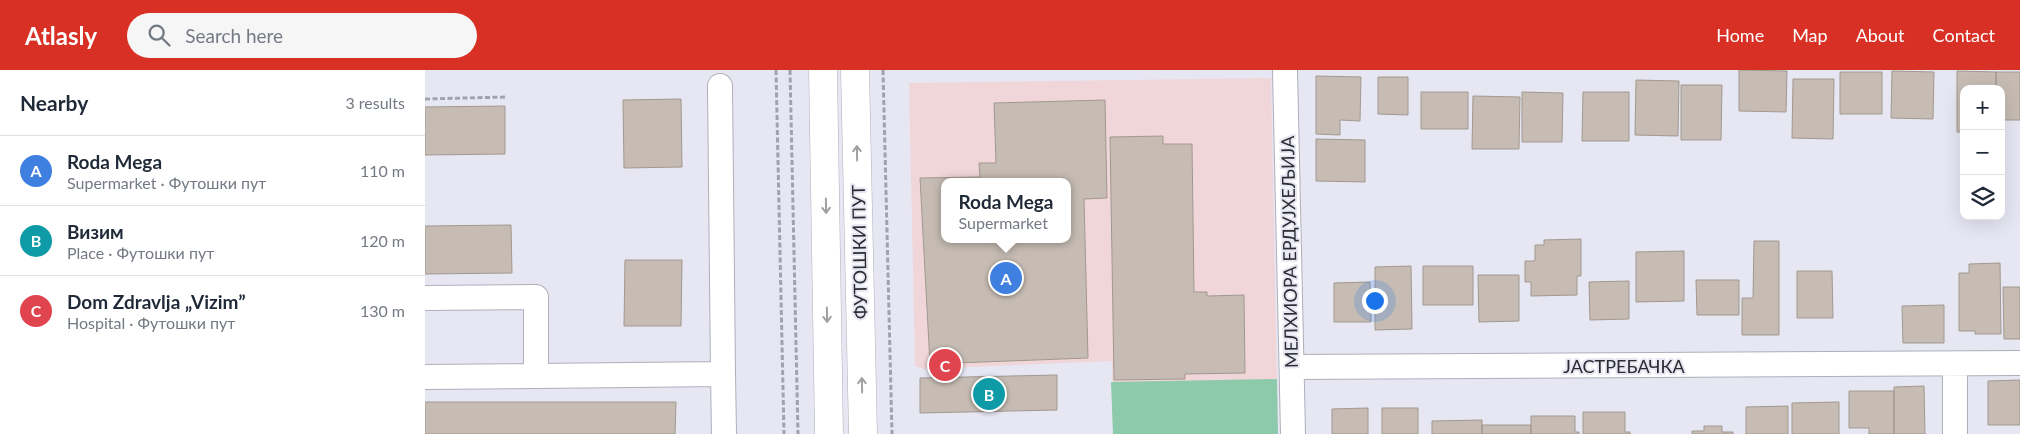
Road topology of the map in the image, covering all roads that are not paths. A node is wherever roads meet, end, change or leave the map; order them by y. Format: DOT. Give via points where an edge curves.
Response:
graph roads {
  1 [pos="823,70"];
  2 [pos="855,70"];
  3 [pos="1285,70"];
  4 [pos="720,86"];
  5 [pos="425,298"];
  6 [pos="1955,364"];
  7 [pos="2020,364"];
  8 [pos="1292,367"];
  9 [pos="723,374"];
  10 [pos="536,376"];
  11 [pos="425,378"];
  12 [pos="724,434"];
  13 [pos="829,434"];
  14 [pos="863,434"];
  15 [pos="1293,434"];
  16 [pos="1955,434"];
  1 -- 13 [label="main road, ФУТОШКИ ПУТ, one-way"];
  14 -- 2 [label="main road, ФУТОШКИ ПУТ, one-way"];
  3 -- 8 [label="street, МЕЛХИОРА ЕРДУЈХЕЉИЈА"];
  4 -- 9 [label="street"];
  5 -- 10 [label="street" via="536,297"];
  6 -- 7 [label="street, ЈАСТРЕБАЧКА"];
  6 -- 8 [label="street, ЈАСТРЕБАЧКА"];
  6 -- 16 [label="street"];
  8 -- 15 [label="street, МЕЛХИОРА ЕРДУЈХЕЉИЈА"];
  9 -- 10 [label="street"];
  9 -- 12 [label="street"];
  10 -- 11 [label="street"];
}
